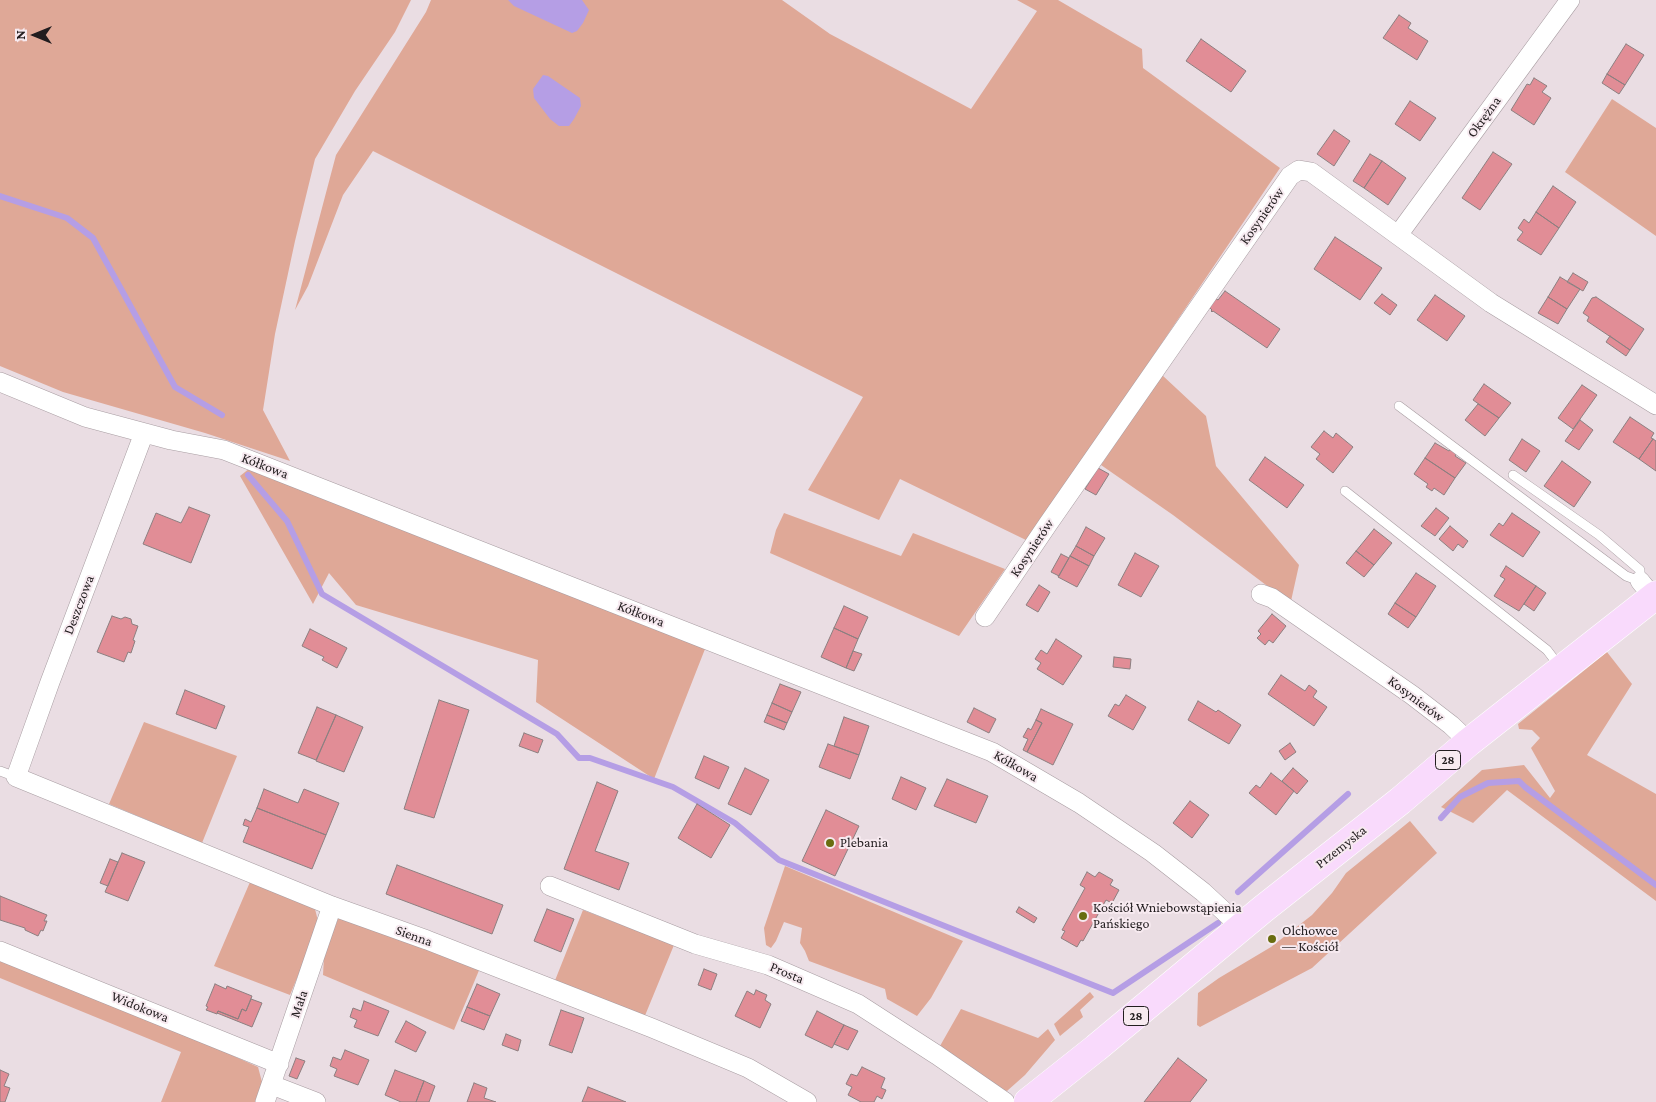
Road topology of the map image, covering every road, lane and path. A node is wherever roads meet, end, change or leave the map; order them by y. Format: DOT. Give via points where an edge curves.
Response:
graph roads {
  1 [pos="1570,0"];
  2 [pos="1398,235"];
  3 [pos="0,382"];
  4 [pos="1656,405"];
  5 [pos="1399,406"];
  6 [pos="144,433"];
  7 [pos="1513,475"];
  8 [pos="1345,492"];
  9 [pos="1650,591"];
  10 [pos="1261,594"];
  11 [pos="986,617"];
  12 [pos="1562,669"];
  13 [pos="1469,742"];
  14 [pos="8,774"];
  15 [pos="550,886"];
  16 [pos="332,906"];
  17 [pos="1242,928"];
  18 [pos="0,951"];
  19 [pos="279,1064"];
  20 [pos="269,1094"];
  21 [pos="316,1102"];
  22 [pos="807,1102"];
  23 [pos="1005,1102"];
  24 [pos="1028,1102"];
  1 -- 2 [label="street, Okrężna"];
  2 -- 4 [label="street, Kosynierów" via="1491,303"];
  2 -- 11 [label="street, Kosynierów" via="1311,172 1299,170 1290,176"];
  3 -- 6 [label="street, Kółkowa" via="85,417"];
  5 -- 9 [label="lane"];
  6 -- 14 [label="street, Deszczowa" via="50,682"];
  6 -- 17 [label="street, Kółkowa" via="224,450 992,752 1079,802 1153,853"];
  7 -- 9 [label="lane" via="1599,535 1640,570"];
  8 -- 12 [label="lane" via="1547,650"];
  9 -- 12 [label="main road, Przemyska / 28"];
  10 -- 13 [label="street, Kosynierów" via="1272,598 1404,689"];
  12 -- 13 [label="main road, Przemyska / 28"];
  13 -- 17 [label="main road, Przemyska / 28"];
  14 -- 16 [label="street, Sienna"];
  15 -- 23 [label="street, Prosta" via="695,944 768,965 858,1004"];
  16 -- 19 [label="street, Mała"];
  16 -- 22 [label="street, Sienna" via="652,1028 748,1068"];
  17 -- 24 [label="main road, Przemyska / 28"];
  18 -- 19 [label="street, Widokowa"];
  19 -- 20 [label="street, Mała"];
  20 -- 21 [label="street"];
}
